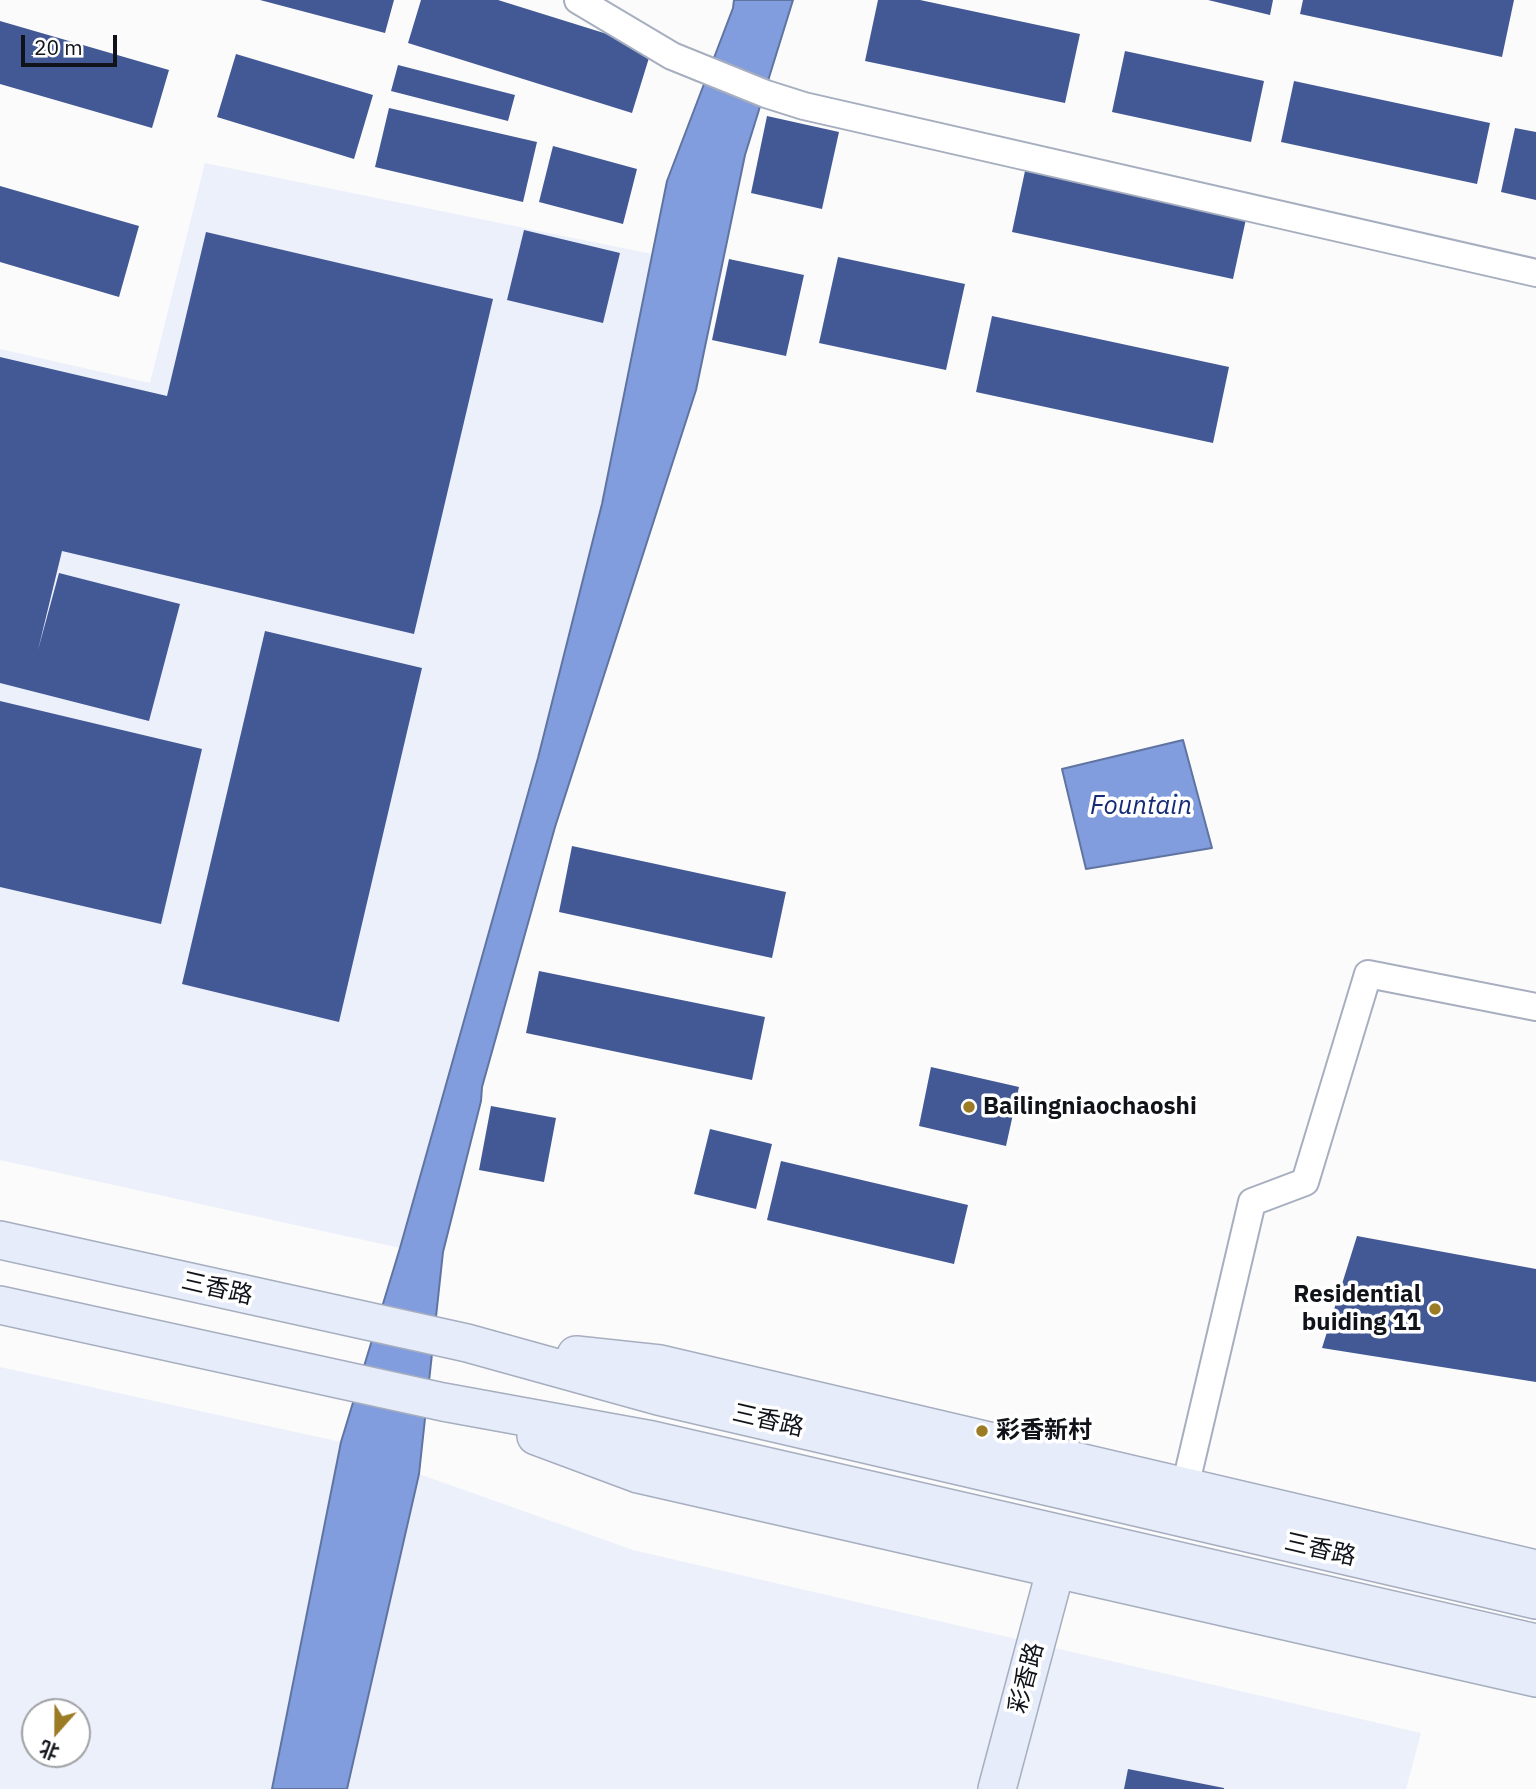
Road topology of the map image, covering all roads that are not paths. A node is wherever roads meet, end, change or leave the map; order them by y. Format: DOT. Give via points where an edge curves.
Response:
graph roads {
  1 [pos="578,0"];
  2 [pos="1536,273"];
  3 [pos="1536,1007"];
  4 [pos="0,1240"];
  5 [pos="0,1305"];
  6 [pos="462,1342"];
  7 [pos="440,1401"];
  8 [pos="1185,1487"];
  9 [pos="1056,1567"];
  10 [pos="1536,1569"];
  11 [pos="1536,1600"];
  12 [pos="1536,1643"];
  13 [pos="1536,1678"];
  14 [pos="997,1789"];
  1 -- 2 [label="street" via="672,56 804,106"];
  3 -- 8 [label="street" via="1368,974 1305,1182 1252,1202"];
  4 -- 6 [label="main road, 三香路"];
  5 -- 7 [label="main road, 三香路"];
  6 -- 8 [label="main road" via="660,1364"];
  6 -- 11 [label="main road, 三香路" via="658,1396"];
  7 -- 9 [label="main road" via="638,1474"];
  7 -- 12 [label="main road, 三香路" via="652,1440"];
  8 -- 10 [label="main road"];
  9 -- 13 [label="main road"];
  9 -- 14 [label="main road, 彩香路"];
}
